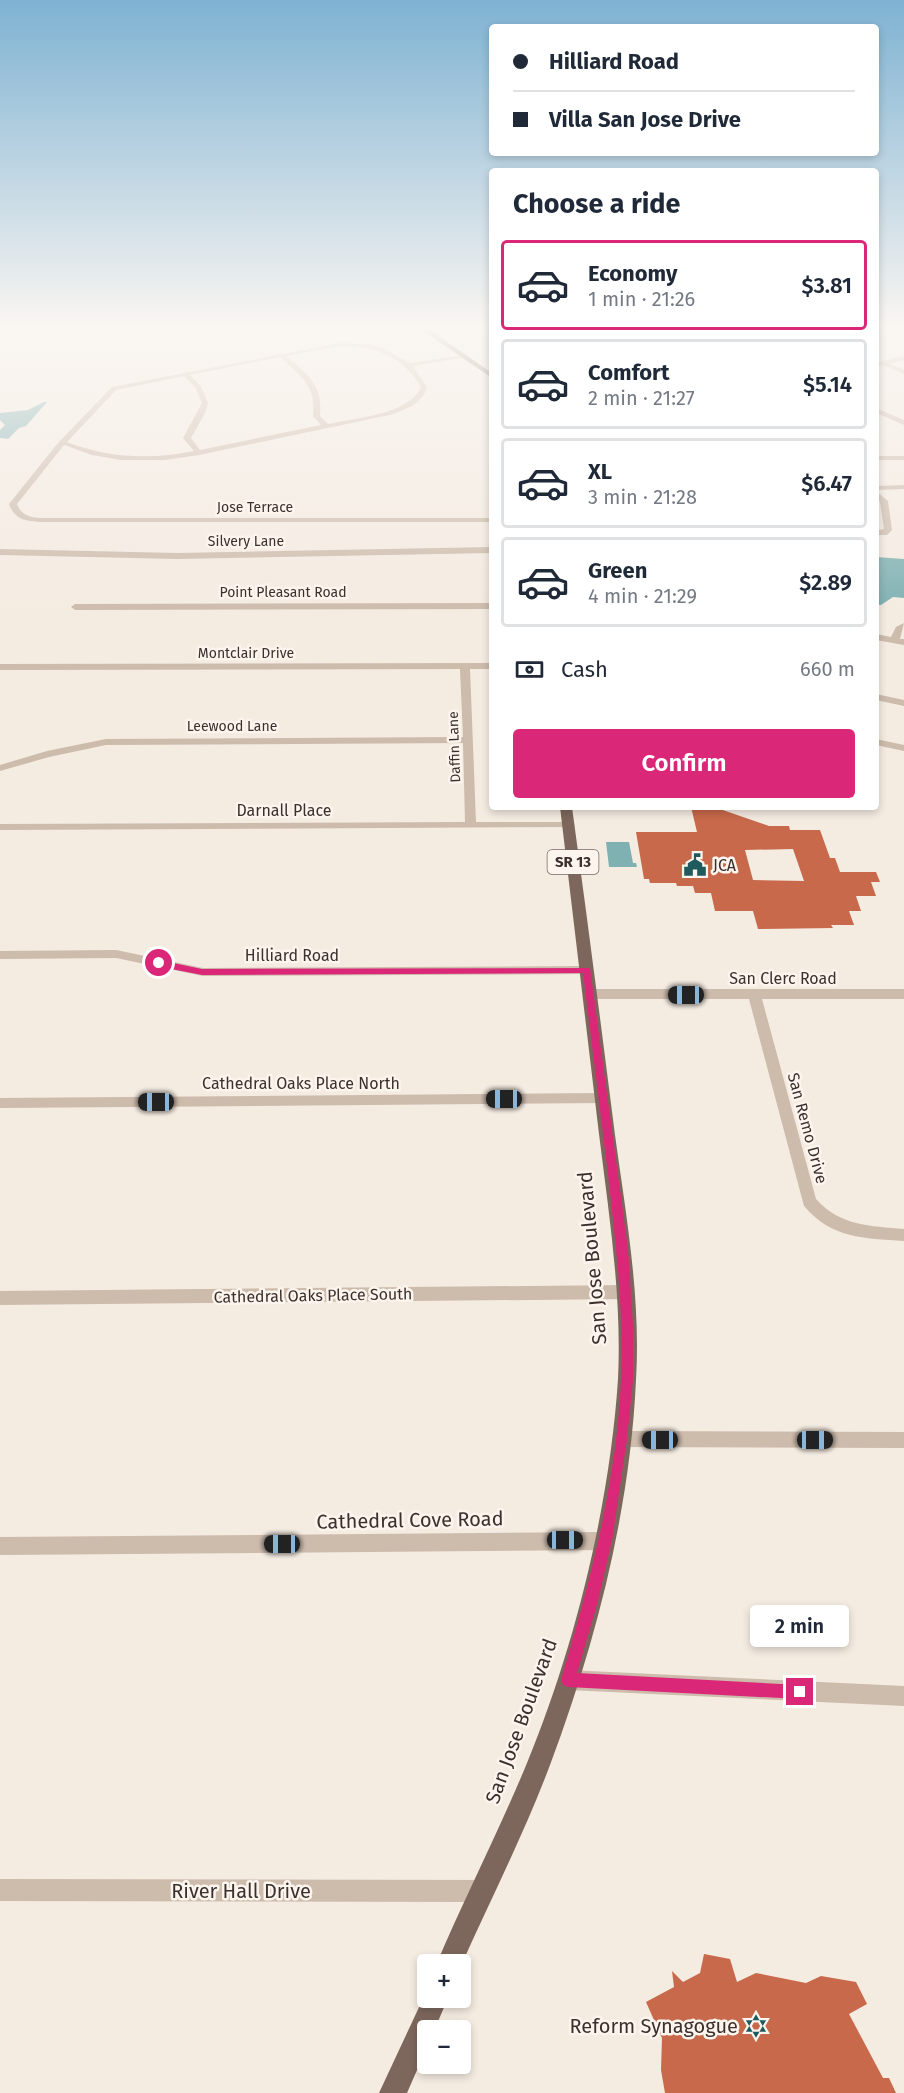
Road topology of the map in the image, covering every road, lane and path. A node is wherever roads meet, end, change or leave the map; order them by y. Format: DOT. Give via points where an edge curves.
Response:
graph roads {
  1 [pos="83,422"];
  2 [pos="198,422"];
  3 [pos="322,422"];
  4 [pos="346,422"];
  5 [pos="326,426"];
  6 [pos="64,443"];
  7 [pos="199,453"];
  8 [pos="879,458"];
  9 [pos="904,458"];
  10 [pos="904,487"];
  11 [pos="879,491"];
  12 [pos="879,495"];
  13 [pos="489,520"];
  14 [pos="879,533"];
  15 [pos="489,550"];
  16 [pos="0,552"];
  17 [pos="489,606"];
  18 [pos="75,607"];
  19 [pos="904,626"];
  20 [pos="879,638"];
  21 [pos="899,641"];
  22 [pos="465,666"];
  23 [pos="489,666"];
  24 [pos="0,667"];
  25 [pos="879,698"];
  26 [pos="904,703"];
  27 [pos="467,740"];
  28 [pos="879,743"];
  29 [pos="904,748"];
  30 [pos="0,768"];
  31 [pos="566,810"];
  32 [pos="471,825"];
  33 [pos="569,825"];
  34 [pos="0,827"];
  35 [pos="0,955"];
  36 [pos="587,970"];
  37 [pos="590,994"];
  38 [pos="904,994"];
  39 [pos="755,995"];
  40 [pos="603,1098"];
  41 [pos="0,1103"];
  42 [pos="904,1235"];
  43 [pos="626,1292"];
  44 [pos="0,1298"];
  45 [pos="621,1439"];
  46 [pos="904,1440"];
  47 [pos="605,1540"];
  48 [pos="0,1546"];
  49 [pos="568,1680"];
  50 [pos="904,1696"];
  51 [pos="0,1890"];
  52 [pos="483,1891"];
  53 [pos="454,1954"];
  54 [pos="431,2008"];
  55 [pos="393,2093"];
  1 -- 6 [label="street"];
  2 -- 7 [label="street" via="187,438"];
  3 -- 5 [label="street"];
  4 -- 5 [label="street"];
  5 -- 7 [label="street"];
  6 -- 7 [label="street" via="120,457"];
  6 -- 13 [label="street, Jose Terrace" via="13,504 18,515 40,520"];
  8 -- 9 [label="street"];
  10 -- 11 [label="street"];
  12 -- 14 [label="street" via="884,501 888,530"];
  15 -- 16 [label="street, Silvery Lane" via="177,556"];
  17 -- 18 [label="street, Point Pleasant Road"];
  19 -- 21 [label="street" via="899,629"];
  20 -- 21 [label="street"];
  22 -- 23 [label="street, Montclair Drive"];
  22 -- 24 [label="street, Montclair Drive"];
  22 -- 27 [label="street, Daffin Lane"];
  25 -- 26 [label="street"];
  27 -- 30 [label="street, Leewood Lane" via="106,742"];
  27 -- 32 [label="street, Daffin Lane"];
  28 -- 29 [label="street"];
  31 -- 33 [label="main road, San Jose Boulevard / SR 13"];
  32 -- 33 [label="street, Darnall Place"];
  32 -- 34 [label="street, Darnall Place"];
  33 -- 36 [label="main road, San Jose Boulevard / SR 13"];
  35 -- 36 [label="street, Hilliard Road" via="116,954 202,972"];
  36 -- 37 [label="main road, San Jose Boulevard / SR 13"];
  37 -- 39 [label="street, San Clerc Road"];
  37 -- 40 [label="main road, San Jose Boulevard / SR 13"];
  38 -- 39 [label="street, San Clerc Road"];
  39 -- 42 [label="street, San Remo Drive" via="809,1203 832,1225"];
  40 -- 41 [label="street, Cathedral Oaks Place North"];
  40 -- 43 [label="main road, San Jose Boulevard / SR 13"];
  43 -- 44 [label="street, Cathedral Oaks Place South"];
  43 -- 45 [label="main road, San Jose Boulevard / SR 13" via="627,1380"];
  45 -- 46 [label="street"];
  45 -- 47 [label="main road, San Jose Boulevard / SR 13"];
  47 -- 48 [label="street, Cathedral Cove Road"];
  47 -- 49 [label="main road, San Jose Boulevard / SR 13"];
  49 -- 50 [label="street"];
  49 -- 52 [label="main road, San Jose Boulevard / SR 13" via="538,1765"];
  51 -- 52 [label="street, River Hall Drive"];
  52 -- 53 [label="main road, San Jose Boulevard / SR 13"];
  54 -- 55 [label="main road"];
}
